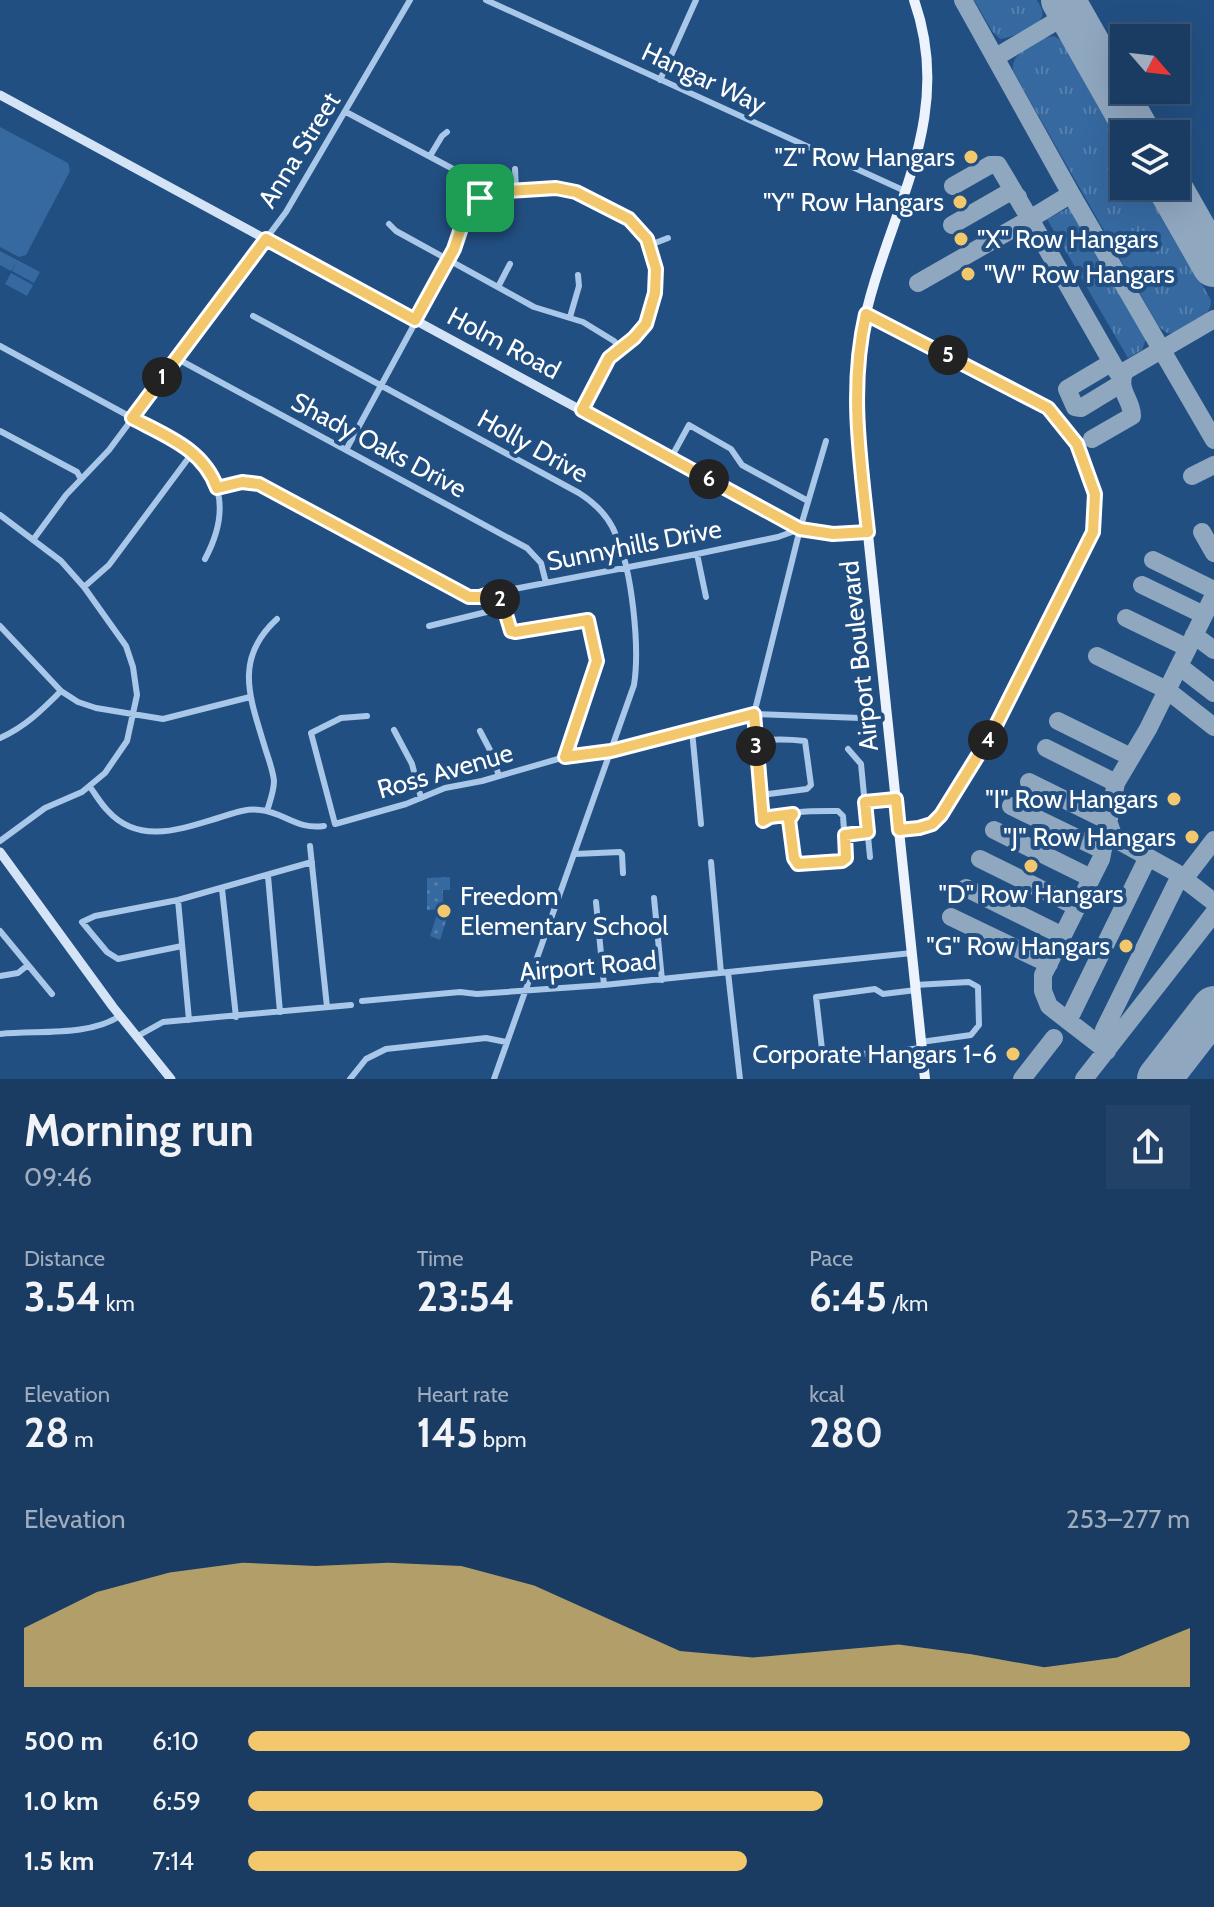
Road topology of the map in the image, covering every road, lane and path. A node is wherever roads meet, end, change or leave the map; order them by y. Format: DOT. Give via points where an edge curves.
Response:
graph roads {
  1 [pos="410,0"];
  2 [pos="486,0"];
  3 [pos="696,0"];
  4 [pos="914,0"];
  5 [pos="660,80"];
  6 [pos="0,95"];
  7 [pos="346,112"];
  8 [pos="447,132"];
  9 [pos="430,156"];
  10 [pos="515,169"];
  11 [pos="516,191"];
  12 [pos="905,191"];
  13 [pos="480,198"];
  14 [pos="389,224"];
  15 [pos="668,238"];
  16 [pos="266,239"];
  17 [pos="650,245"];
  18 [pos="448,260"];
  19 [pos="510,264"];
  20 [pos="578,275"];
  21 [pos="498,287"];
  22 [pos="866,314"];
  23 [pos="253,316"];
  24 [pos="570,317"];
  25 [pos="415,320"];
  26 [pos="629,342"];
  27 [pos="0,346"];
  28 [pos="621,349"];
  29 [pos="635,351"];
  30 [pos="176,358"];
  31 [pos="380,385"];
  32 [pos="582,410"];
  33 [pos="132,418"];
  34 [pos="0,431"];
  35 [pos="826,441"];
  36 [pos="346,450"];
  37 [pos="193,452"];
  38 [pos="671,458"];
  39 [pos="81,479"];
  40 [pos="217,488"];
  41 [pos="808,501"];
  42 [pos="0,515"];
  43 [pos="800,529"];
  44 [pos="868,532"];
  45 [pos="33,540"];
  46 [pos="697,554"];
  47 [pos="205,559"];
  48 [pos="625,568"];
  49 [pos="546,583"];
  50 [pos="84,587"];
  51 [pos="499,591"];
  52 [pos="706,597"];
  53 [pos="503,608"];
  54 [pos="277,619"];
  55 [pos="0,626"];
  56 [pos="429,626"];
  57 [pos="61,691"];
  58 [pos="250,697"];
  59 [pos="754,714"];
  60 [pos="134,715"];
  61 [pos="367,716"];
  62 [pos="887,719"];
  63 [pos="394,730"];
  64 [pos="480,731"];
  65 [pos="692,731"];
  66 [pos="0,738"];
  67 [pos="756,741"];
  68 [pos="848,749"];
  69 [pos="611,751"];
  70 [pos="565,757"];
  71 [pos="499,776"];
  72 [pos="90,787"];
  73 [pos="761,795"];
  74 [pos="421,798"];
  75 [pos="896,799"];
  76 [pos="865,802"];
  77 [pos="267,811"];
  78 [pos="793,814"];
  79 [pos="701,824"];
  80 [pos="324,826"];
  81 [pos="899,830"];
  82 [pos="868,832"];
  83 [pos="845,835"];
  84 [pos="0,841"];
  85 [pos="310,846"];
  86 [pos="0,852"];
  87 [pos="575,854"];
  88 [pos="870,857"];
  89 [pos="312,862"];
  90 [pos="711,862"];
  91 [pos="623,873"];
  92 [pos="268,876"];
  93 [pos="222,889"];
  94 [pos="654,898"];
  95 [pos="178,900"];
  96 [pos="596,902"];
  97 [pos="0,931"];
  98 [pos="182,946"];
  99 [pos="912,953"];
  100 [pos="28,965"];
  101 [pos="725,972"];
  102 [pos="0,976"];
  103 [pos="662,980"];
  104 [pos="604,985"];
  105 [pos="915,987"];
  106 [pos="526,991"];
  107 [pos="52,994"];
  108 [pos="362,1001"];
  109 [pos="351,1005"];
  110 [pos="327,1007"];
  111 [pos="280,1012"];
  112 [pos="120,1016"];
  113 [pos="236,1017"];
  114 [pos="189,1020"];
  115 [pos="0,1034"];
  116 [pos="136,1037"];
  117 [pos="506,1042"];
  118 [pos="921,1045"];
  119 [pos="171,1079"];
  120 [pos="350,1079"];
  121 [pos="494,1079"];
  122 [pos="740,1079"];
  123 [pos="925,1079"];
  1 -- 7 [label="street, Anna Street"];
  2 -- 5 [label="street, Hangar Way"];
  3 -- 5 [label="street"];
  4 -- 12 [label="main road, Airport Boulevard" via="925,37 929,90"];
  5 -- 12 [label="street, Hangar Way"];
  6 -- 16 [label="street, Holm Road"];
  7 -- 9 [label="street"];
  7 -- 16 [label="street, Anna Street"];
  8 -- 9 [label="street"];
  9 -- 13 [label="street" via="465,177"];
  10 -- 11 [label="street"];
  11 -- 13 [label="street"];
  11 -- 17 [label="street" via="576,192 629,219"];
  12 -- 22 [label="main road, Airport Boulevard"];
  13 -- 18 [label="street" via="466,213"];
  14 -- 18 [label="street"];
  15 -- 17 [label="street"];
  16 -- 25 [label="street, Holm Road"];
  16 -- 30 [label="street, Anna Street"];
  17 -- 26 [label="street" via="654,301 643,329"];
  18 -- 21 [label="street"];
  18 -- 25 [label="street"];
  19 -- 21 [label="street"];
  20 -- 24 [label="street"];
  21 -- 24 [label="street" via="534,307"];
  22 -- 44 [label="main road, Airport Boulevard" via="855,410"];
  22 -- 81 [label="street" via="1048,408 1077,444 1095,494 1093,532 993,731 941,815 932,824"];
  23 -- 31 [label="street, Holly Drive"];
  24 -- 28 [label="street"];
  25 -- 31 [label="street"];
  25 -- 32 [label="street, Holm Road"];
  26 -- 28 [label="street"];
  26 -- 29 [label="street"];
  27 -- 33 [label="street"];
  28 -- 32 [label="street" via="609,358"];
  30 -- 33 [label="street, Anna Street"];
  30 -- 36 [label="street, Shady Oaks Drive"];
  31 -- 36 [label="street"];
  31 -- 48 [label="street, Holly Drive" via="586,497 610,523"];
  32 -- 38 [label="street, Holm Road"];
  33 -- 37 [label="street"];
  33 -- 39 [label="street, Anna Street"];
  34 -- 39 [label="street"];
  35 -- 41 [label="street"];
  36 -- 49 [label="street, Shady Oaks Drive" via="527,548 541,563"];
  37 -- 40 [label="street"];
  37 -- 50 [label="street" via="109,565"];
  38 -- 41 [label="street" via="689,425 731,449 742,465"];
  38 -- 43 [label="street, Holm Road"];
  39 -- 45 [label="street, Anna Street"];
  40 -- 47 [label="street" via="220,523"];
  40 -- 51 [label="street, Sunnyhills Drive" via="259,484 469,597"];
  41 -- 43 [label="street"];
  42 -- 45 [label="street"];
  43 -- 44 [label="street, Holm Road"];
  43 -- 46 [label="street, Sunnyhills Drive"];
  43 -- 59 [label="street"];
  44 -- 62 [label="main road, Airport Boulevard"];
  45 -- 50 [label="street"];
  46 -- 48 [label="street, Sunnyhills Drive"];
  46 -- 52 [label="street"];
  48 -- 49 [label="street, Sunnyhills Drive"];
  48 -- 69 [label="street, Holly Drive" via="637,664"];
  49 -- 51 [label="street, Sunnyhills Drive"];
  50 -- 60 [label="street" via="128,652 136,688"];
  51 -- 53 [label="street"];
  53 -- 56 [label="street"];
  53 -- 70 [label="street" via="515,632 585,619 590,623 597,661"];
  54 -- 58 [label="street" via="251,656"];
  55 -- 57 [label="street"];
  57 -- 60 [label="street" via="87,705"];
  57 -- 66 [label="street" via="36,717"];
  58 -- 60 [label="street" via="163,719"];
  58 -- 77 [label="street" via="273,776"];
  59 -- 62 [label="street"];
  59 -- 65 [label="street"];
  59 -- 67 [label="street"];
  60 -- 72 [label="street" via="117,759"];
  61 -- 74 [label="street, Ross Avenue" via="341,718 311,733 335,824"];
  62 -- 75 [label="main road, Airport Boulevard"];
  63 -- 74 [label="street" via="412,764"];
  64 -- 71 [label="street"];
  65 -- 69 [label="street"];
  65 -- 79 [label="street"];
  67 -- 73 [label="street"];
  67 -- 73 [label="street" via="805,741 811,785"];
  68 -- 76 [label="street" via="861,764"];
  69 -- 70 [label="street, Ross Avenue"];
  69 -- 87 [label="street, Holly Drive"];
  70 -- 71 [label="street, Ross Avenue"];
  71 -- 74 [label="street, Ross Avenue"];
  72 -- 77 [label="street" via="112,815 147,832"];
  72 -- 84 [label="street" via="45,808"];
  73 -- 78 [label="street" via="763,821"];
  75 -- 76 [label="street"];
  75 -- 81 [label="main road, Airport Boulevard"];
  76 -- 82 [label="street"];
  77 -- 80 [label="street" via="303,826"];
  78 -- 83 [label="street" via="838,811"];
  78 -- 83 [label="street" via="789,820 794,858 800,865 844,860"];
  81 -- 99 [label="main road, Airport Boulevard"];
  82 -- 83 [label="street"];
  82 -- 88 [label="street"];
  85 -- 89 [label="street"];
  86 -- 112 [label="street"];
  87 -- 91 [label="street" via="618,851"];
  87 -- 106 [label="street, Holly Drive"];
  89 -- 92 [label="street"];
  89 -- 110 [label="street"];
  90 -- 101 [label="street"];
  92 -- 93 [label="street"];
  92 -- 111 [label="street"];
  93 -- 95 [label="street"];
  93 -- 113 [label="street"];
  94 -- 103 [label="street"];
  95 -- 98 [label="street"];
  95 -- 98 [label="street" via="82,922 118,959"];
  96 -- 104 [label="street"];
  97 -- 100 [label="street"];
  98 -- 114 [label="street"];
  99 -- 101 [label="street, Airport Road"];
  99 -- 105 [label="main road, Airport Boulevard"];
  100 -- 102 [label="street"];
  100 -- 107 [label="street"];
  101 -- 103 [label="street, Airport Road"];
  101 -- 122 [label="street"];
  103 -- 104 [label="street, Airport Road"];
  104 -- 106 [label="street, Airport Road"];
  105 -- 118 [label="main road, Airport Boulevard"];
  105 -- 118 [label="street" via="969,982 978,987 979,1025 971,1035"];
  105 -- 118 [label="street" via="816,997 823,1058"];
  106 -- 108 [label="street, Airport Road"];
  106 -- 117 [label="street, Holly Drive"];
  109 -- 110 [label="street"];
  110 -- 111 [label="street"];
  111 -- 113 [label="street"];
  112 -- 115 [label="street" via="89,1029"];
  112 -- 116 [label="street"];
  113 -- 114 [label="street"];
  114 -- 116 [label="street" via="163,1022"];
  116 -- 119 [label="street"];
  117 -- 120 [label="street" via="486,1038 386,1049 362,1063"];
  117 -- 121 [label="street, Holly Drive"];
  118 -- 123 [label="main road, Airport Boulevard"];
}
